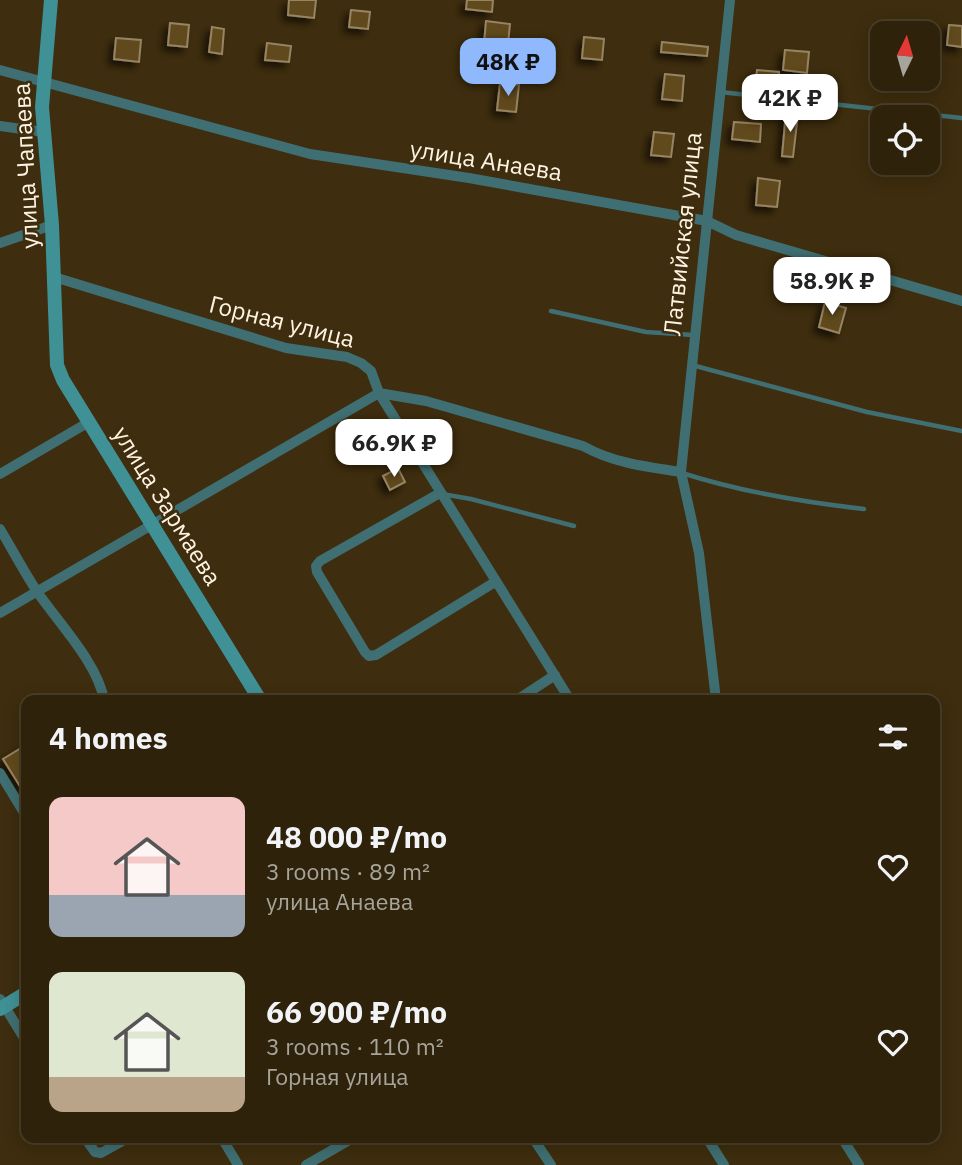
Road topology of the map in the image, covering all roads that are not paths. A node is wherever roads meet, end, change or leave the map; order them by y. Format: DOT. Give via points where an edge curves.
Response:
graph roads {
  1 [pos="51,0"];
  2 [pos="730,0"];
  3 [pos="0,70"];
  4 [pos="44,83"];
  5 [pos="720,92"];
  6 [pos="962,118"];
  7 [pos="0,126"];
  8 [pos="43,132"];
  9 [pos="706,221"];
  10 [pos="51,225"];
  11 [pos="0,243"];
  12 [pos="54,277"];
  13 [pos="962,301"];
  14 [pos="551,311"];
  15 [pos="55,330"];
  16 [pos="694,335"];
  17 [pos="691,365"];
  18 [pos="379,393"];
  19 [pos="89,422"];
  20 [pos="962,431"];
  21 [pos="681,472"];
  22 [pos="0,474"];
  23 [pos="440,493"];
  24 [pos="864,509"];
  25 [pos="152,523"];
  26 [pos="574,526"];
  27 [pos="0,529"];
  28 [pos="495,582"];
  29 [pos="37,591"];
  30 [pos="0,613"];
  31 [pos="555,675"];
  32 [pos="102,695"];
  33 [pos="257,695"];
  34 [pos="525,695"];
  35 [pos="567,695"];
  36 [pos="715,695"];
  37 [pos="0,773"];
  38 [pos="21,808"];
  39 [pos="21,995"];
  40 [pos="2,1004"];
  41 [pos="21,1033"];
  42 [pos="89,1143"];
  43 [pos="119,1143"];
  44 [pos="225,1143"];
  45 [pos="344,1143"];
  46 [pos="536,1143"];
  47 [pos="710,1143"];
  48 [pos="845,1143"];
  49 [pos="546,1163"];
  50 [pos="238,1165"];
  51 [pos="306,1165"];
  52 [pos="724,1165"];
  53 [pos="859,1165"];
  1 -- 4 [label="street, улица Чапаева"];
  2 -- 5 [label="street, Латвийская улица"];
  3 -- 4 [label="street, улица Анаева"];
  4 -- 8 [label="street, улица Чапаева"];
  4 -- 9 [label="street, улица Анаева" via="310,154"];
  5 -- 6 [label="lane"];
  5 -- 9 [label="street, Латвийская улица"];
  7 -- 8 [label="street"];
  8 -- 10 [label="street, улица Чапаева"];
  9 -- 13 [label="street, улица Анаева" via="736,235"];
  9 -- 16 [label="street, Латвийская улица"];
  10 -- 11 [label="street"];
  10 -- 12 [label="street, улица Чапаева"];
  12 -- 15 [label="street, улица Чапаева"];
  12 -- 18 [label="street, Горная улица" via="286,348 347,357 371,371"];
  14 -- 16 [label="lane" via="646,332"];
  15 -- 19 [label="street, улица Зармаева" via="57,365"];
  16 -- 17 [label="street, Латвийская улица"];
  17 -- 20 [label="lane" via="867,412"];
  17 -- 21 [label="street, Латвийская улица"];
  18 -- 21 [label="street" via="426,401 636,465"];
  18 -- 23 [label="street, Горная улица"];
  18 -- 25 [label="street"];
  19 -- 22 [label="street"];
  19 -- 25 [label="street, улица Зармаева"];
  21 -- 24 [label="lane" via="735,488"];
  21 -- 36 [label="street, Латвийская улица" via="699,553"];
  23 -- 26 [label="lane"];
  23 -- 28 [label="street, Горная улица"];
  23 -- 28 [label="street" via="316,566 365,652 376,655"];
  25 -- 29 [label="street"];
  25 -- 33 [label="street, улица Зармаева"];
  27 -- 29 [label="street"];
  28 -- 31 [label="street, Горная улица"];
  29 -- 30 [label="street"];
  29 -- 32 [label="street" via="66,629"];
  31 -- 34 [label="street"];
  31 -- 35 [label="street, Горная улица"];
  37 -- 38 [label="street"];
  39 -- 40 [label="street"];
  40 -- 41 [label="street"];
  42 -- 43 [label="street" via="101,1153"];
  44 -- 50 [label="street"];
  45 -- 51 [label="street"];
  46 -- 49 [label="street"];
  47 -- 52 [label="street"];
  48 -- 53 [label="street"];
}
